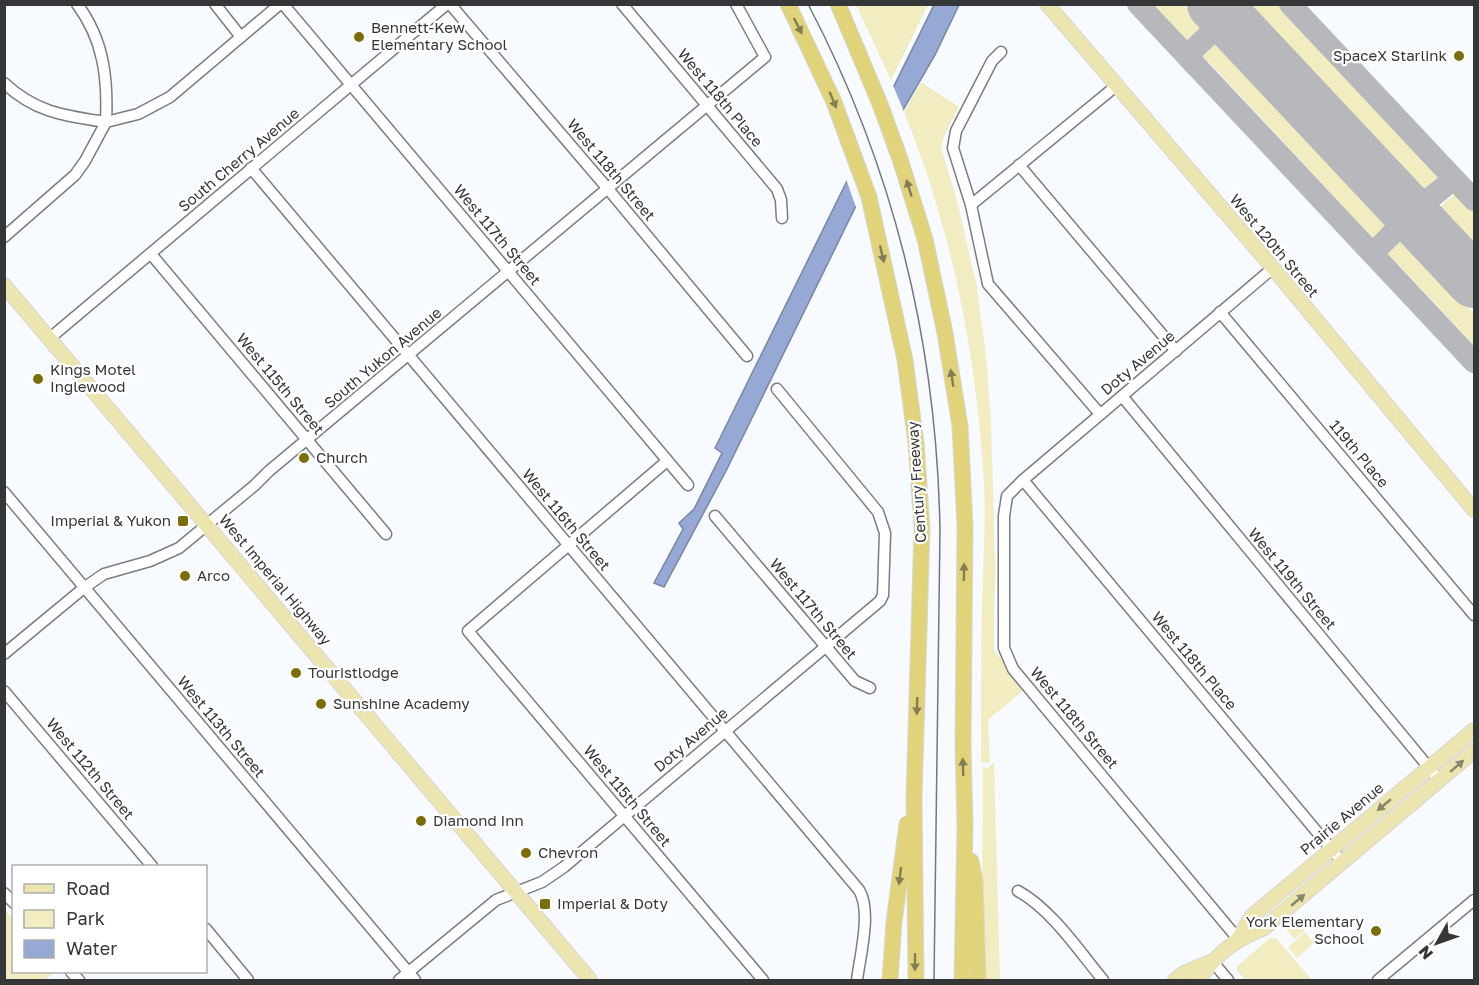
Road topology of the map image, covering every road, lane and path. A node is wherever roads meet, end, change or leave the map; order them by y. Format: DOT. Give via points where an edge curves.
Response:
graph roads {
  1 [pos="77,4"];
  2 [pos="215,4"];
  3 [pos="281,4"];
  4 [pos="448,4"];
  5 [pos="622,4"];
  6 [pos="736,4"];
  7 [pos="788,4"];
  8 [pos="838,4"];
  9 [pos="1047,4"];
  10 [pos="241,37"];
  11 [pos="1001,52"];
  12 [pos="4,83"];
  13 [pos="351,84"];
  14 [pos="1116,86"];
  15 [pos="708,106"];
  16 [pos="106,122"];
  17 [pos="1019,165"];
  18 [pos="251,168"];
  19 [pos="608,189"];
  20 [pos="971,205"];
  21 [pos="783,218"];
  22 [pos="4,237"];
  23 [pos="152,254"];
  24 [pos="1273,268"];
  25 [pos="508,272"];
  26 [pos="4,285"];
  27 [pos="1221,312"];
  28 [pos="50,338"];
  29 [pos="1176,351"];
  30 [pos="408,356"];
  31 [pos="747,356"];
  32 [pos="777,389"];
  33 [pos="1122,396"];
  34 [pos="1100,414"];
  35 [pos="308,440"];
  36 [pos="668,461"];
  37 [pos="1023,480"];
  38 [pos="688,485"];
  39 [pos="4,492"];
  40 [pos="1474,510"];
  41 [pos="715,516"];
  42 [pos="208,525"];
  43 [pos="386,534"];
  44 [pos="568,546"];
  45 [pos="84,587"];
  46 [pos="1474,615"];
  47 [pos="824,647"];
  48 [pos="4,654"];
  49 [pos="870,688"];
  50 [pos="4,691"];
  51 [pos="1474,730"];
  52 [pos="725,731"];
  53 [pos="1474,751"];
  54 [pos="1429,768"];
  55 [pos="1440,781"];
  56 [pos="914,798"];
  57 [pos="624,817"];
  58 [pos="965,825"];
  59 [pos="1332,849"];
  60 [pos="1343,862"];
  61 [pos="151,865"];
  62 [pos="1018,891"];
  63 [pos="516,893"];
  64 [pos="1474,900"];
  65 [pos="207,930"];
  66 [pos="1238,939"];
  67 [pos="1212,961"];
  68 [pos="412,977"];
  69 [pos="248,981"];
  70 [pos="399,981"];
  71 [pos="590,981"];
  72 [pos="763,981"];
  73 [pos="857,981"];
  74 [pos="890,981"];
  75 [pos="916,981"];
  76 [pos="962,981"];
  77 [pos="978,981"];
  78 [pos="1103,981"];
  79 [pos="1175,981"];
  80 [pos="1198,981"];
  81 [pos="1228,981"];
  82 [pos="1378,981"];
  1 -- 16 [label="street" via="95,33 102,55"];
  2 -- 10 [label="street"];
  3 -- 10 [label="street"];
  3 -- 13 [label="street, West 117th Street"];
  4 -- 13 [label="street, South Cherry Avenue"];
  4 -- 19 [label="street, West 118th Street"];
  5 -- 15 [label="street, West 118th Place"];
  6 -- 15 [label="street, South Yukon Avenue" via="765,57"];
  7 -- 56 [label="highway, Century Freeway, one-way" via="834,102 868,197 905,360 922,528"];
  58 -- 8 [label="highway, one-way" via="965,526 960,426 930,263 900,159"];
  9 -- 14 [label="main road, West 120th Street"];
  10 -- 16 [label="street" via="170,97 138,114"];
  11 -- 20 [label="street" via="992,61 954,137 955,154"];
  12 -- 16 [label="street" via="48,112"];
  13 -- 18 [label="street, South Cherry Avenue"];
  13 -- 25 [label="street, West 117th Street"];
  14 -- 17 [label="street"];
  14 -- 24 [label="main road, West 120th Street"];
  15 -- 19 [label="street, South Yukon Avenue"];
  15 -- 21 [label="street, West 118th Place" via="777,189"];
  16 -- 22 [label="street" via="75,175"];
  17 -- 20 [label="street"];
  17 -- 29 [label="street"];
  18 -- 23 [label="street, South Cherry Avenue"];
  18 -- 30 [label="street, West 116th Street"];
  19 -- 25 [label="street, South Yukon Avenue"];
  19 -- 31 [label="street, West 118th Street"];
  20 -- 34 [label="street" via="988,284"];
  23 -- 28 [label="street, South Cherry Avenue"];
  23 -- 35 [label="street, West 115th Street"];
  24 -- 27 [label="street, Doty Avenue"];
  24 -- 40 [label="main road, West 120th Street"];
  25 -- 30 [label="street, South Yukon Avenue"];
  25 -- 36 [label="street, West 117th Street"];
  26 -- 28 [label="main road, West Imperial Highway"];
  27 -- 29 [label="street, Doty Avenue"];
  27 -- 46 [label="street, 119th Place"];
  28 -- 42 [label="main road, West Imperial Highway"];
  29 -- 33 [label="street, Doty Avenue"];
  30 -- 35 [label="street, South Yukon Avenue"];
  30 -- 44 [label="street, West 116th Street"];
  32 -- 47 [label="street, Doty Avenue" via="878,512 885,533 880,601"];
  33 -- 34 [label="street, Doty Avenue"];
  33 -- 54 [label="street, West 119th Street"];
  34 -- 37 [label="street, Doty Avenue"];
  35 -- 42 [label="street, South Yukon Avenue"];
  35 -- 43 [label="street, West 115th Street"];
  36 -- 38 [label="street, West 117th Street"];
  36 -- 44 [label="street"];
  37 -- 59 [label="street, West 118th Place"];
  37 -- 66 [label="street, West 118th Street" via="1007,496 1004,516 1007,659"];
  39 -- 45 [label="street, West 113th Street"];
  41 -- 47 [label="street, West 117th Street"];
  42 -- 45 [label="street, South Yukon Avenue" via="162,557 104,574"];
  42 -- 63 [label="main road, West Imperial Highway"];
  44 -- 52 [label="street, West 116th Street"];
  44 -- 57 [label="street, West 115th Street" via="468,631"];
  45 -- 48 [label="street, South Yukon Avenue"];
  45 -- 68 [label="street, West 113th Street"];
  47 -- 49 [label="street, West 117th Street" via="855,681"];
  47 -- 52 [label="street, Doty Avenue"];
  50 -- 61 [label="street, West 112th Street"];
  51 -- 54 [label="main road, Prairie Avenue"];
  52 -- 57 [label="street, Doty Avenue"];
  52 -- 73 [label="street, West 116th Street" via="859,890 866,910"];
  55 -- 53 [label="main road, Prairie Avenue, one-way"];
  54 -- 55 [label="street, West 119th Street"];
  54 -- 59 [label="main road, Prairie Avenue, one-way"];
  55 -- 60 [label="main road, Prairie Avenue"];
  56 -- 74 [label="highway, one-way" via="905,833"];
  56 -- 75 [label="highway, Century Freeway, one-way"];
  57 -- 63 [label="street, Doty Avenue" via="564,867"];
  57 -- 72 [label="street, West 115th Street"];
  58 -- 76 [label="highway"];
  58 -- 77 [label="highway" via="975,882"];
  59 -- 60 [label="street, West 118th Place"];
  59 -- 66 [label="main road, Prairie Avenue" via="1252,916"];
  66 -- 60 [label="main road, Prairie Avenue, one-way" via="1264,928"];
  62 -- 78 [label="street" via="1048,915"];
  63 -- 68 [label="street, Doty Avenue" via="496,900"];
  63 -- 71 [label="main road, West Imperial Highway"];
  64 -- 82 [label="street"];
  65 -- 69 [label="street"];
  66 -- 67 [label="main road, Prairie Avenue"];
  67 -- 79 [label="main road, Prairie Avenue"];
  67 -- 80 [label="main road, Prairie Avenue"];
  67 -- 81 [label="street"];
  68 -- 70 [label="street, Doty Avenue"];
}
